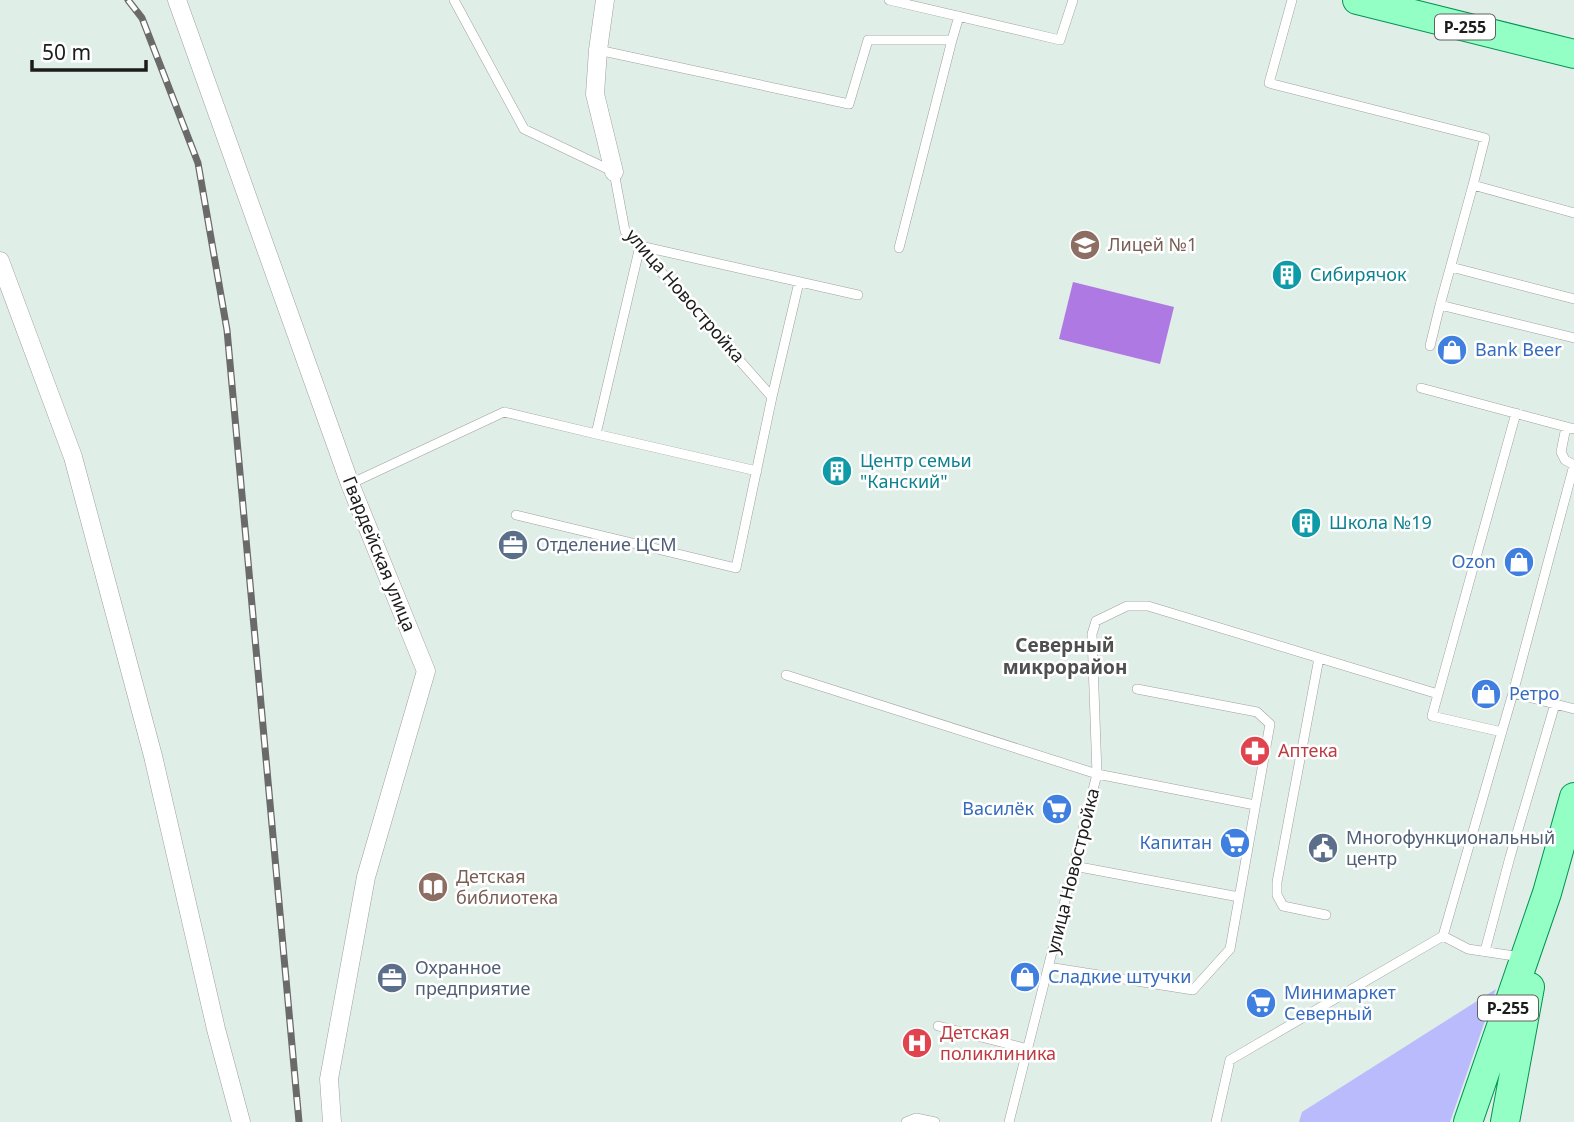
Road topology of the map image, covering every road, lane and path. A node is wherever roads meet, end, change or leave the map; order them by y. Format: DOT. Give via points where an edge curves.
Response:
graph roads {
  1 [pos="177,0"];
  2 [pos="454,0"];
  3 [pos="605,0"];
  4 [pos="889,0"];
  5 [pos="1073,0"];
  6 [pos="1292,0"];
  7 [pos="1375,2"];
  8 [pos="959,16"];
  9 [pos="952,40"];
  10 [pos="598,50"];
  11 [pos="1574,54"];
  12 [pos="614,172"];
  13 [pos="1473,185"];
  14 [pos="1574,213"];
  15 [pos="639,246"];
  16 [pos="899,248"];
  17 [pos="0,261"];
  18 [pos="1451,267"];
  19 [pos="799,282"];
  20 [pos="858,295"];
  21 [pos="1574,299"];
  22 [pos="1440,305"];
  23 [pos="1574,338"];
  24 [pos="1430,346"];
  25 [pos="1421,388"];
  26 [pos="772,397"];
  27 [pos="1516,413"];
  28 [pos="1570,428"];
  29 [pos="596,434"];
  30 [pos="1574,465"];
  31 [pos="757,471"];
  32 [pos="350,484"];
  33 [pos="516,515"];
  34 [pos="1319,658"];
  35 [pos="786,675"];
  36 [pos="1137,689"];
  37 [pos="1513,693"];
  38 [pos="1438,694"];
  39 [pos="1555,704"];
  40 [pos="1574,709"];
  41 [pos="1502,732"];
  42 [pos="1097,774"];
  43 [pos="1574,797"];
  44 [pos="1255,806"];
  45 [pos="1074,866"];
  46 [pos="1547,893"];
  47 [pos="1239,897"];
  48 [pos="1326,915"];
  49 [pos="1443,936"];
  50 [pos="1485,951"];
  51 [pos="1525,958"];
  52 [pos="1048,967"];
  53 [pos="938,1026"];
  54 [pos="1028,1049"];
  55 [pos="241,1122"];
  56 [pos="332,1122"];
  57 [pos="906,1122"];
  58 [pos="935,1122"];
  59 [pos="1009,1122"];
  60 [pos="1216,1122"];
  61 [pos="1468,1122"];
  62 [pos="1505,1122"];
  1 -- 32 [label="street, Гвардейская улица"];
  2 -- 12 [label="lane" via="524,129"];
  3 -- 10 [label="street"];
  4 -- 8 [label="lane"];
  5 -- 8 [label="lane" via="1060,40"];
  6 -- 13 [label="lane" via="1269,83 1485,138"];
  7 -- 11 [label="main road, Р-255"];
  8 -- 9 [label="lane"];
  9 -- 10 [label="lane" via="868,40 849,104"];
  9 -- 16 [label="lane"];
  10 -- 12 [label="street" via="595,94"];
  12 -- 15 [label="lane, улица Новостройка" via="625,231"];
  13 -- 14 [label="lane"];
  13 -- 18 [label="lane"];
  15 -- 19 [label="lane"];
  15 -- 26 [label="lane, улица Новостройка"];
  15 -- 29 [label="lane"];
  17 -- 55 [label="street" via="73,457 153,756"];
  18 -- 21 [label="lane"];
  18 -- 22 [label="lane"];
  19 -- 20 [label="lane"];
  19 -- 26 [label="lane"];
  22 -- 23 [label="lane"];
  22 -- 24 [label="lane"];
  25 -- 27 [label="lane"];
  26 -- 31 [label="lane"];
  27 -- 28 [label="lane"];
  27 -- 38 [label="lane"];
  28 -- 30 [label="lane" via="1560,452"];
  29 -- 31 [label="lane"];
  29 -- 32 [label="lane" via="504,412"];
  30 -- 37 [label="lane"];
  31 -- 33 [label="lane" via="736,568"];
  32 -- 56 [label="street, Гвардейская улица" via="426,671 366,877 328,1079"];
  34 -- 38 [label="lane"];
  34 -- 42 [label="lane" via="1148,606 1110,612 1096,621 1092,634"];
  34 -- 48 [label="lane" via="1277,895 1283,906"];
  35 -- 42 [label="lane, улица Новостройка"];
  36 -- 44 [label="lane" via="1264,717 1270,724"];
  37 -- 39 [label="lane"];
  37 -- 41 [label="lane"];
  38 -- 41 [label="lane" via="1432,716"];
  39 -- 40 [label="lane"];
  39 -- 50 [label="lane"];
  41 -- 49 [label="lane"];
  42 -- 44 [label="lane"];
  42 -- 45 [label="lane, улица Новостройка"];
  43 -- 46 [label="main road, Р-255"];
  44 -- 47 [label="lane"];
  45 -- 47 [label="lane"];
  45 -- 52 [label="lane, улица Новостройка"];
  46 -- 51 [label="main road, Р-255"];
  46 -- 62 [label="main road, Р-255"];
  47 -- 52 [label="lane" via="1230,949 1193,990"];
  49 -- 50 [label="lane"];
  49 -- 60 [label="lane" via="1230,1060"];
  50 -- 51 [label="lane"];
  51 -- 61 [label="main road, Р-255"];
  52 -- 54 [label="lane, улица Новостройка"];
  53 -- 54 [label="lane"];
  54 -- 59 [label="lane, улица Новостройка"];
  57 -- 58 [label="lane" via="916,1118"];
}
